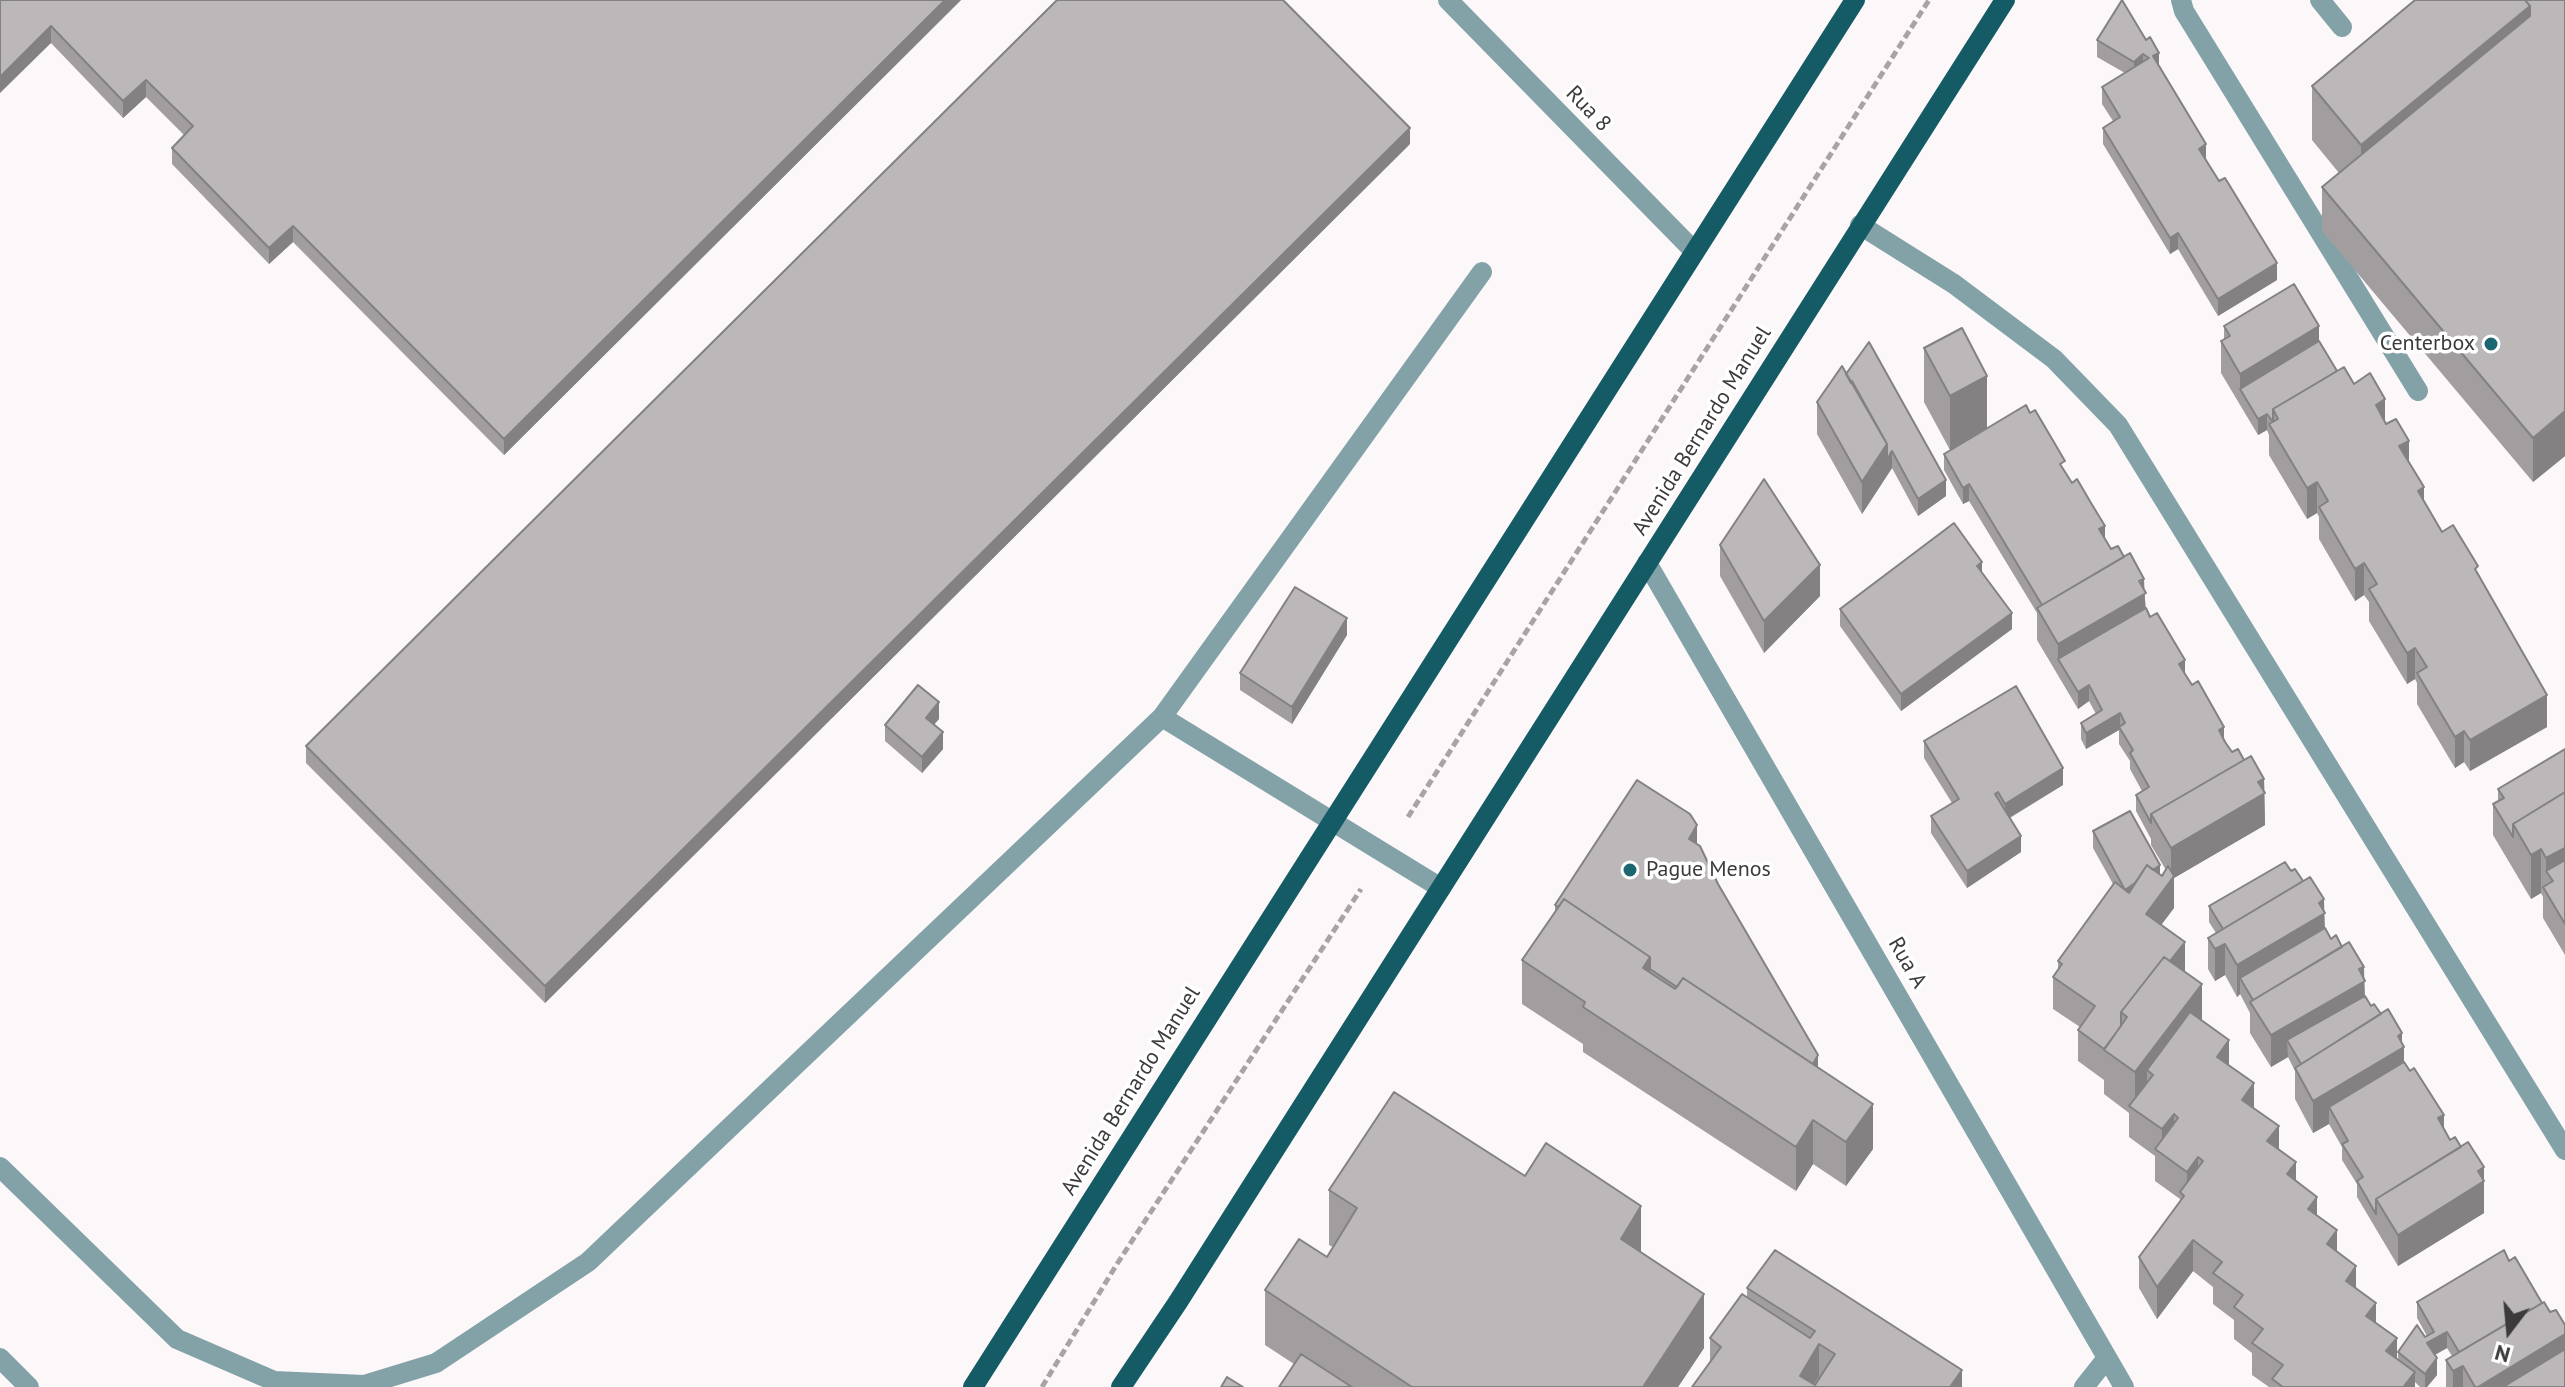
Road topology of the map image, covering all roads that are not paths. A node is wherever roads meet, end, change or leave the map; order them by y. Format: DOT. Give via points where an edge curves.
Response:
graph roads {
  1 [pos="1448,0"];
  2 [pos="1855,0"];
  3 [pos="2005,0"];
  4 [pos="2181,0"];
  5 [pos="2320,0"];
  6 [pos="2342,27"];
  7 [pos="1860,225"];
  8 [pos="1694,251"];
  9 [pos="1482,272"];
  10 [pos="2418,391"];
  11 [pos="1647,563"];
  12 [pos="1162,717"];
  13 [pos="1334,822"];
  14 [pos="1441,888"];
  15 [pos="2565,1150"];
  16 [pos="0,1167"];
  17 [pos="0,1358"];
  18 [pos="2107,1358"];
  19 [pos="29,1387"];
  20 [pos="973,1387"];
  21 [pos="1121,1387"];
  22 [pos="2084,1387"];
  23 [pos="2124,1387"];
  1 -- 8 [label="street, Rua 8"];
  2 -- 8 [label="main road, Avenida Bernardo Manuel"];
  3 -- 7 [label="main road, Avenida Bernardo Manuel"];
  4 -- 10 [label="street"];
  5 -- 6 [label="street"];
  7 -- 11 [label="main road, Avenida Bernardo Manuel"];
  7 -- 15 [label="street" via="1954,284 2054,359 2118,425"];
  8 -- 13 [label="main road, Avenida Bernardo Manuel"];
  9 -- 12 [label="street"];
  11 -- 14 [label="main road, Avenida Bernardo Manuel"];
  11 -- 18 [label="street, Rua A"];
  12 -- 13 [label="street"];
  12 -- 16 [label="street" via="588,1262 436,1363 364,1385 274,1381 177,1339"];
  13 -- 14 [label="street"];
  13 -- 20 [label="main road, Avenida Bernardo Manuel"];
  14 -- 21 [label="main road, Avenida Bernardo Manuel"];
  17 -- 19 [label="street"];
  18 -- 22 [label="street"];
  18 -- 23 [label="street, Rua A"];
}
